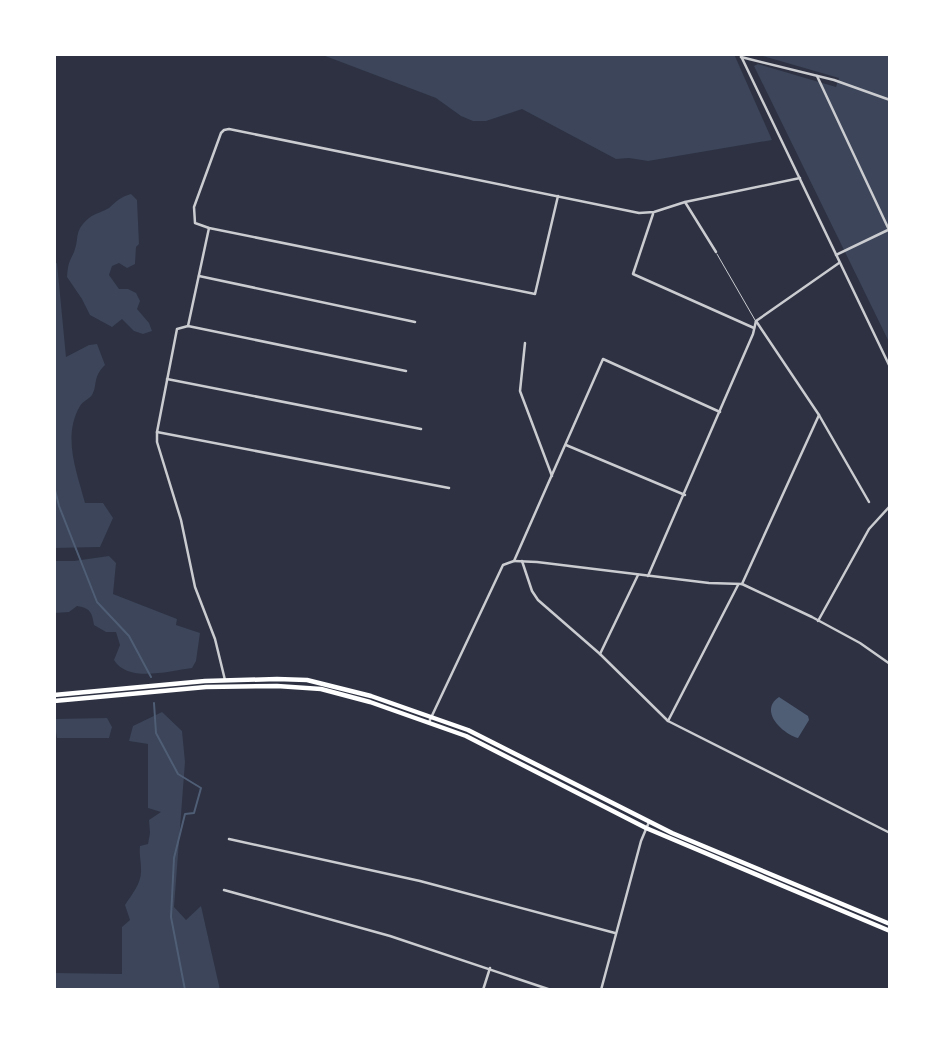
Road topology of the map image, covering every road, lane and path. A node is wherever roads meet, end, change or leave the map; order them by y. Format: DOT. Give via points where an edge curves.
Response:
graph roads {
  1 [pos="740,55"];
  2 [pos="817,76"];
  3 [pos="888,99"];
  4 [pos="890,106"];
  5 [pos="800,178"];
  6 [pos="558,196"];
  7 [pos="685,202"];
  8 [pos="654,212"];
  9 [pos="209,228"];
  10 [pos="889,230"];
  11 [pos="716,252"];
  12 [pos="835,255"];
  13 [pos="839,263"];
  14 [pos="199,276"];
  15 [pos="755,321"];
  16 [pos="415,322"];
  17 [pos="188,326"];
  18 [pos="754,328"];
  19 [pos="525,343"];
  20 [pos="890,367"];
  21 [pos="406,371"];
  22 [pos="167,379"];
  23 [pos="720,412"];
  24 [pos="819,415"];
  25 [pos="421,429"];
  26 [pos="157,432"];
  27 [pos="566,445"];
  28 [pos="552,476"];
  29 [pos="449,488"];
  30 [pos="685,495"];
  31 [pos="869,502"];
  32 [pos="890,506"];
  33 [pos="514,561"];
  34 [pos="522,561"];
  35 [pos="638,575"];
  36 [pos="648,576"];
  37 [pos="740,584"];
  38 [pos="818,621"];
  39 [pos="600,654"];
  40 [pos="890,664"];
  41 [pos="225,680"];
  42 [pos="54,695"];
  43 [pos="54,702"];
  44 [pos="432,716"];
  45 [pos="668,721"];
  46 [pos="429,722"];
  47 [pos="648,825"];
  48 [pos="890,833"];
  49 [pos="229,839"];
  50 [pos="224,890"];
  51 [pos="890,924"];
  52 [pos="890,931"];
  53 [pos="615,933"];
  54 [pos="490,968"];
  55 [pos="483,990"];
  56 [pos="551,990"];
  57 [pos="600,990"];
  1 -- 2 [label="street"];
  1 -- 5 [label="street"];
  2 -- 3 [label="street"];
  2 -- 10 [label="street"];
  3 -- 4 [label="street"];
  5 -- 7 [label="street"];
  5 -- 12 [label="street"];
  6 -- 8 [label="street"];
  6 -- 9 [label="street" via="535,294"];
  6 -- 9 [label="street" via="224,130 194,207 195,223"];
  7 -- 8 [label="street"];
  7 -- 11 [label="street"];
  8 -- 18 [label="street" via="633,274"];
  9 -- 14 [label="street"];
  10 -- 12 [label="street"];
  11 -- 15 [label="lane"];
  12 -- 13 [label="street"];
  13 -- 15 [label="street"];
  13 -- 20 [label="street"];
  14 -- 16 [label="street"];
  14 -- 17 [label="street"];
  15 -- 18 [label="street"];
  15 -- 24 [label="street"];
  17 -- 21 [label="street"];
  17 -- 22 [label="street" via="175,333"];
  18 -- 23 [label="street"];
  19 -- 28 [label="street" via="520,391"];
  22 -- 25 [label="street"];
  22 -- 26 [label="street"];
  23 -- 27 [label="street" via="603,359"];
  23 -- 30 [label="street"];
  24 -- 31 [label="street"];
  24 -- 37 [label="street"];
  26 -- 29 [label="street"];
  26 -- 41 [label="street" via="195,587"];
  27 -- 28 [label="street"];
  27 -- 30 [label="street"];
  28 -- 33 [label="street"];
  30 -- 36 [label="street"];
  32 -- 38 [label="street" via="869,529"];
  33 -- 34 [label="street"];
  33 -- 44 [label="street" via="503,565"];
  34 -- 35 [label="street"];
  34 -- 39 [label="street" via="538,600"];
  35 -- 36 [label="street"];
  35 -- 39 [label="street"];
  36 -- 37 [label="street"];
  37 -- 38 [label="street"];
  37 -- 45 [label="street"];
  38 -- 40 [label="street"];
  39 -- 45 [label="street"];
  41 -- 42 [label="main road"];
  41 -- 44 [label="main road" via="314,682"];
  43 -- 46 [label="main road" via="206,687 293,686 321,689"];
  44 -- 46 [label="street"];
  44 -- 47 [label="main road" via="491,741"];
  45 -- 48 [label="street"];
  46 -- 47 [label="main road"];
  47 -- 51 [label="main road"];
  47 -- 52 [label="main road"];
  47 -- 53 [label="street"];
  49 -- 53 [label="street" via="420,881"];
  50 -- 54 [label="street"];
  53 -- 57 [label="street"];
  54 -- 55 [label="street"];
  54 -- 56 [label="street"];
}
